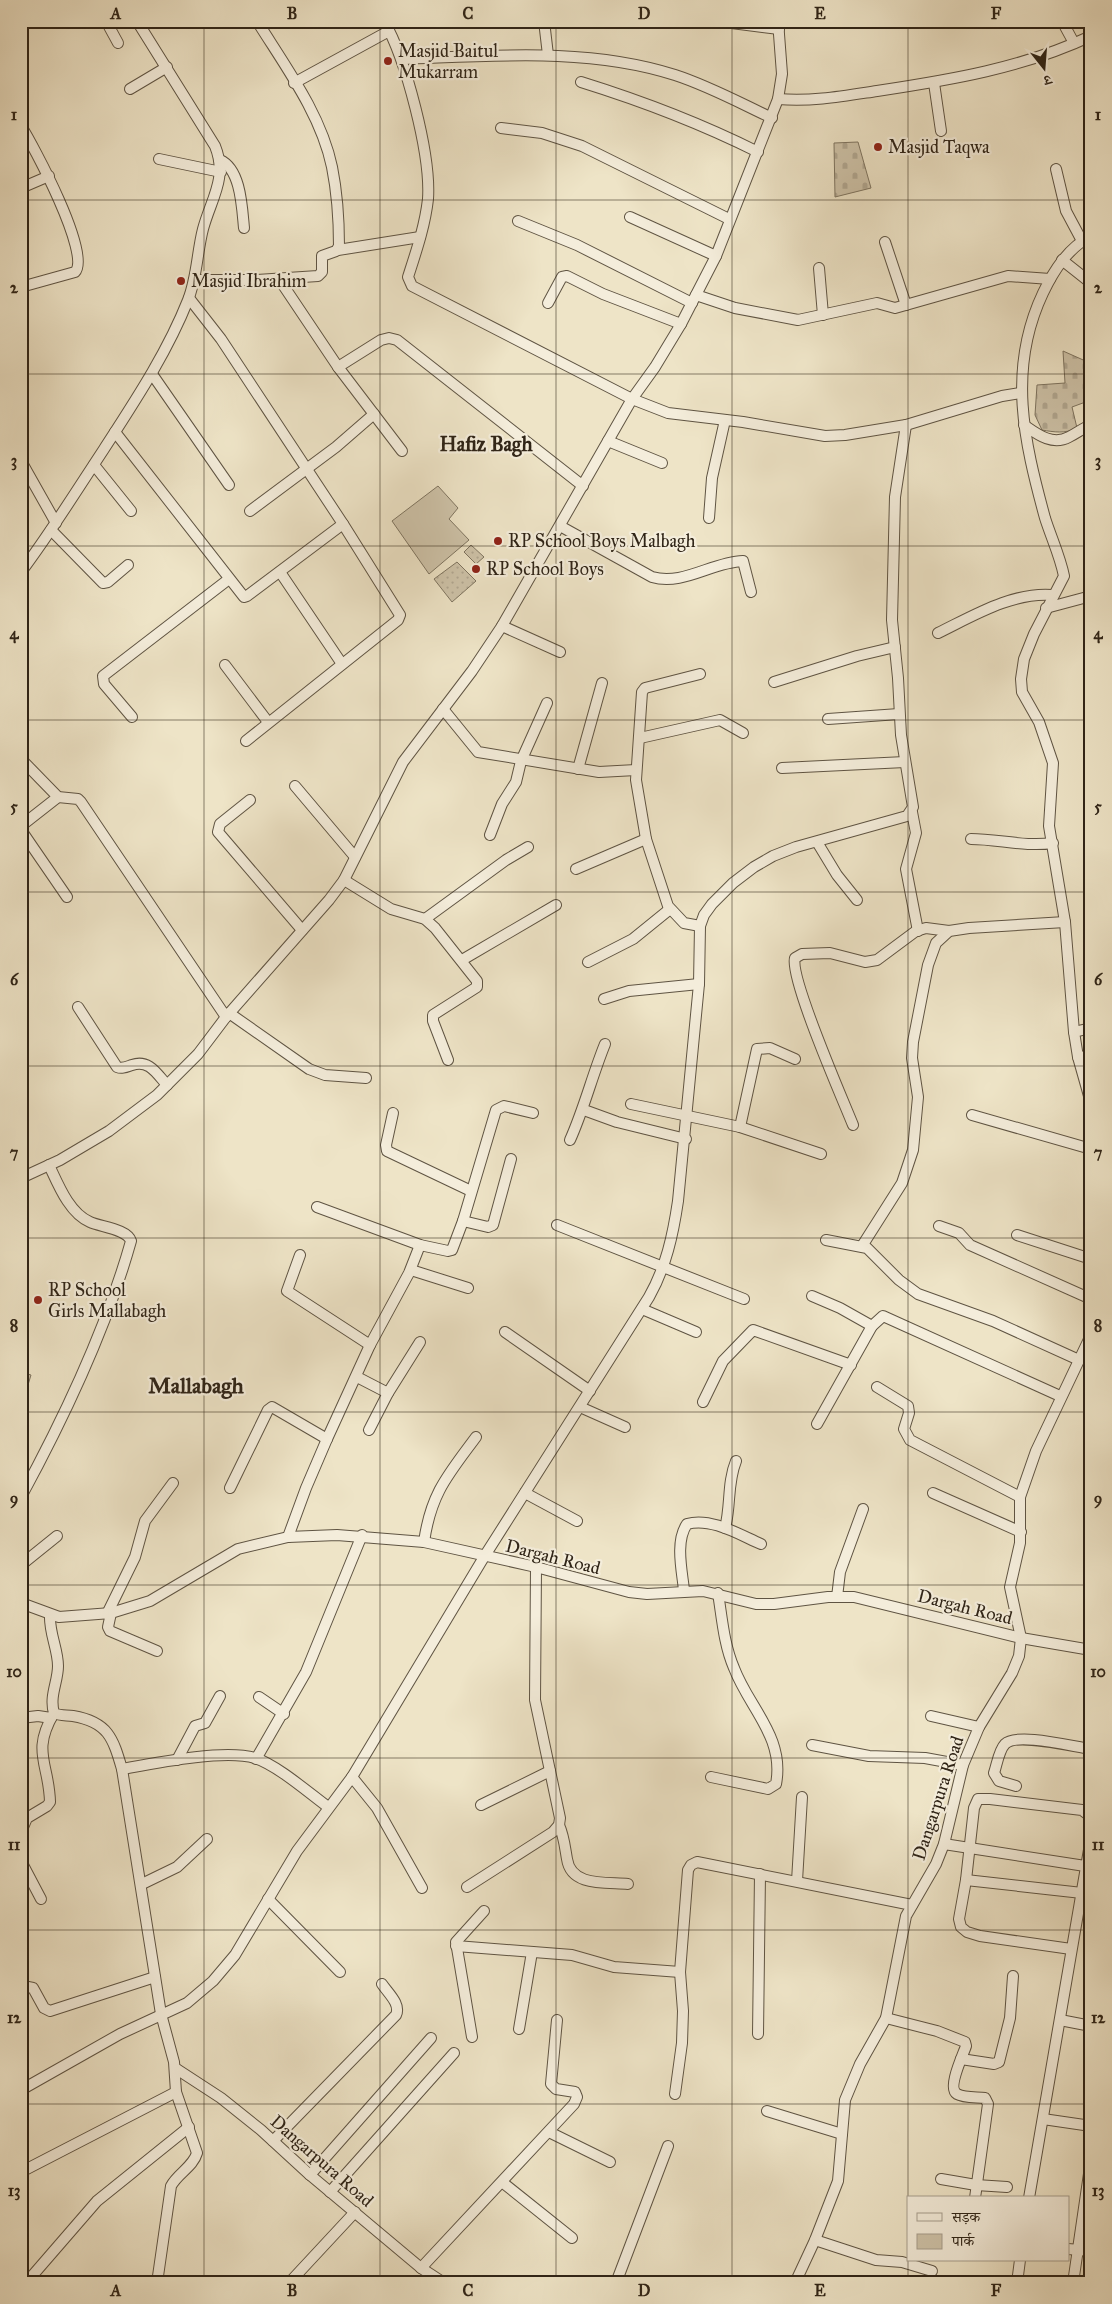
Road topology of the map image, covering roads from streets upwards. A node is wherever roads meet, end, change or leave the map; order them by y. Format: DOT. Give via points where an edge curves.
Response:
graph roads {
  1 [pos="106,21"];
  2 [pos="137,21"];
  3 [pos="257,21"];
  4 [pos="384,21"];
  5 [pos="544,21"];
  6 [pos="716,21"];
  7 [pos="1062,21"];
  8 [pos="779,25"];
  9 [pos="389,31"];
  10 [pos="1091,36"];
  11 [pos="118,43"];
  12 [pos="1074,44"];
  13 [pos="548,55"];
  14 [pos="402,59"];
  15 [pos="166,67"];
  16 [pos="580,82"];
  17 [pos="934,82"];
  18 [pos="294,83"];
  19 [pos="130,90"];
  20 [pos="778,99"];
  21 [pos="772,118"];
  22 [pos="21,126"];
  23 [pos="501,128"];
  24 [pos="942,131"];
  25 [pos="758,152"];
  26 [pos="159,159"];
  27 [pos="220,160"];
  28 [pos="1056,169"];
  29 [pos="221,172"];
  30 [pos="49,176"];
  31 [pos="21,188"];
  32 [pos="630,217"];
  33 [pos="730,218"];
  34 [pos="518,221"];
  35 [pos="244,228"];
  36 [pos="420,237"];
  37 [pos="1086,238"];
  38 [pos="885,242"];
  39 [pos="338,250"];
  40 [pos="716,256"];
  41 [pos="1062,260"];
  42 [pos="819,268"];
  43 [pos="280,279"];
  44 [pos="1050,279"];
  45 [pos="194,280"];
  46 [pos="1091,283"];
  47 [pos="21,287"];
  48 [pos="189,298"];
  49 [pos="694,299"];
  50 [pos="548,303"];
  51 [pos="906,306"];
  52 [pos="822,315"];
  53 [pos="681,324"];
  54 [pos="338,367"];
  55 [pos="152,374"];
  56 [pos="1020,393"];
  57 [pos="632,398"];
  58 [pos="374,414"];
  59 [pos="725,420"];
  60 [pos="906,425"];
  61 [pos="1024,425"];
  62 [pos="1091,425"];
  63 [pos="115,432"];
  64 [pos="608,441"];
  65 [pos="402,451"];
  66 [pos="21,461"];
  67 [pos="662,463"];
  68 [pos="94,465"];
  69 [pos="307,469"];
  70 [pos="229,485"];
  71 [pos="583,486"];
  72 [pos="131,511"];
  73 [pos="250,511"];
  74 [pos="709,518"];
  75 [pos="343,524"];
  76 [pos="54,526"];
  77 [pos="560,526"];
  78 [pos="128,565"];
  79 [pos="21,572"];
  80 [pos="280,572"];
  81 [pos="229,579"];
  82 [pos="751,592"];
  83 [pos="1052,595"];
  84 [pos="1091,596"];
  85 [pos="1046,608"];
  86 [pos="502,626"];
  87 [pos="938,633"];
  88 [pos="896,647"];
  89 [pos="560,652"];
  90 [pos="342,664"];
  91 [pos="225,665"];
  92 [pos="700,674"];
  93 [pos="774,682"];
  94 [pos="602,683"];
  95 [pos="547,704"];
  96 [pos="443,709"];
  97 [pos="899,714"];
  98 [pos="132,718"];
  99 [pos="828,719"];
  100 [pos="268,722"];
  101 [pos="743,733"];
  102 [pos="640,738"];
  103 [pos="246,741"];
  104 [pos="21,759"];
  105 [pos="521,761"];
  106 [pos="905,762"];
  107 [pos="782,768"];
  108 [pos="578,769"];
  109 [pos="636,770"];
  110 [pos="295,786"];
  111 [pos="58,797"];
  112 [pos="250,800"];
  113 [pos="912,812"];
  114 [pos="21,826"];
  115 [pos="21,830"];
  116 [pos="490,835"];
  117 [pos="646,839"];
  118 [pos="971,839"];
  119 [pos="816,842"];
  120 [pos="1053,843"];
  121 [pos="528,847"];
  122 [pos="355,857"];
  123 [pos="576,869"];
  124 [pos="344,880"];
  125 [pos="67,897"];
  126 [pos="857,900"];
  127 [pos="556,905"];
  128 [pos="670,909"];
  129 [pos="425,919"];
  130 [pos="1065,922"];
  131 [pos="700,926"];
  132 [pos="302,930"];
  133 [pos="918,930"];
  134 [pos="949,931"];
  135 [pos="462,960"];
  136 [pos="588,962"];
  137 [pos="699,984"];
  138 [pos="604,999"];
  139 [pos="78,1006"];
  140 [pos="228,1015"];
  141 [pos="1091,1028"];
  142 [pos="1074,1032"];
  143 [pos="605,1044"];
  144 [pos="1091,1056"];
  145 [pos="1078,1057"];
  146 [pos="795,1059"];
  147 [pos="448,1060"];
  148 [pos="366,1078"];
  149 [pos="167,1085"];
  150 [pos="1091,1103"];
  151 [pos="631,1104"];
  152 [pos="584,1110"];
  153 [pos="533,1113"];
  154 [pos="393,1114"];
  155 [pos="688,1115"];
  156 [pos="972,1115"];
  157 [pos="853,1125"];
  158 [pos="740,1127"];
  159 [pos="686,1138"];
  160 [pos="570,1140"];
  161 [pos="1091,1149"];
  162 [pos="821,1154"];
  163 [pos="511,1159"];
  164 [pos="49,1165"];
  165 [pos="21,1178"];
  166 [pos="471,1191"];
  167 [pos="317,1207"];
  168 [pos="463,1221"];
  169 [pos="556,1225"];
  170 [pos="939,1226"];
  171 [pos="1017,1235"];
  172 [pos="826,1240"];
  173 [pos="420,1245"];
  174 [pos="862,1246"];
  175 [pos="300,1255"];
  176 [pos="1091,1260"];
  177 [pos="663,1267"];
  178 [pos="410,1270"];
  179 [pos="468,1288"];
  180 [pos="812,1296"];
  181 [pos="744,1299"];
  182 [pos="1091,1299"];
  183 [pos="642,1309"];
  184 [pos="872,1326"];
  185 [pos="505,1332"];
  186 [pos="696,1332"];
  187 [pos="1091,1334"];
  188 [pos="420,1342"];
  189 [pos="370,1345"];
  190 [pos="1079,1360"];
  191 [pos="850,1365"];
  192 [pos="357,1377"];
  193 [pos="877,1387"];
  194 [pos="590,1391"];
  195 [pos="388,1393"];
  196 [pos="1060,1396"];
  197 [pos="703,1402"];
  198 [pos="580,1407"];
  199 [pos="817,1424"];
  200 [pos="625,1427"];
  201 [pos="369,1430"];
  202 [pos="476,1437"];
  203 [pos="327,1439"];
  204 [pos="736,1461"];
  205 [pos="173,1483"];
  206 [pos="230,1488"];
  207 [pos="525,1493"];
  208 [pos="933,1493"];
  209 [pos="21,1496"];
  210 [pos="1020,1497"];
  211 [pos="863,1509"];
  212 [pos="577,1520"];
  213 [pos="724,1528"];
  214 [pos="1021,1532"];
  215 [pos="362,1535"];
  216 [pos="56,1536"];
  217 [pos="288,1537"];
  218 [pos="424,1542"];
  219 [pos="761,1544"];
  220 [pos="484,1556"];
  221 [pos="21,1565"];
  222 [pos="536,1567"];
  223 [pos="684,1590"];
  224 [pos="718,1593"];
  225 [pos="837,1596"];
  226 [pos="21,1603"];
  227 [pos="109,1613"];
  228 [pos="50,1615"];
  229 [pos="1021,1638"];
  230 [pos="1091,1650"];
  231 [pos="157,1651"];
  232 [pos="220,1696"];
  233 [pos="259,1697"];
  234 [pos="284,1714"];
  235 [pos="52,1715"];
  236 [pos="931,1716"];
  237 [pos="21,1718"];
  238 [pos="979,1727"];
  239 [pos="812,1745"];
  240 [pos="1091,1749"];
  241 [pos="256,1759"];
  242 [pos="177,1760"];
  243 [pos="963,1765"];
  244 [pos="122,1769"];
  245 [pos="550,1771"];
  246 [pos="352,1777"];
  247 [pos="711,1777"];
  248 [pos="1016,1786"];
  249 [pos="802,1797"];
  250 [pos="481,1805"];
  251 [pos="328,1807"];
  252 [pos="1091,1817"];
  253 [pos="559,1826"];
  254 [pos="21,1832"];
  255 [pos="1091,1838"];
  256 [pos="207,1839"];
  257 [pos="944,1844"];
  258 [pos="969,1849"];
  259 [pos="21,1862"];
  260 [pos="1086,1866"];
  261 [pos="760,1874"];
  262 [pos="966,1880"];
  263 [pos="797,1881"];
  264 [pos="142,1884"];
  265 [pos="628,1884"];
  266 [pos="467,1887"];
  267 [pos="422,1888"];
  268 [pos="1087,1894"];
  269 [pos="268,1899"];
  270 [pos="41,1900"];
  271 [pos="912,1904"];
  272 [pos="484,1911"];
  273 [pos="456,1946"];
  274 [pos="1071,1949"];
  275 [pos="532,1952"];
  276 [pos="340,1972"];
  277 [pos="680,1972"];
  278 [pos="1013,1976"];
  279 [pos="155,1977"];
  280 [pos="382,1984"];
  281 [pos="21,1990"];
  282 [pos="162,2014"];
  283 [pos="886,2018"];
  284 [pos="557,2020"];
  285 [pos="1060,2020"];
  286 [pos="1091,2026"];
  287 [pos="519,2029"];
  288 [pos="758,2034"];
  289 [pos="431,2038"];
  290 [pos="472,2038"];
  291 [pos="454,2052"];
  292 [pos="961,2059"];
  293 [pos="175,2068"];
  294 [pos="21,2090"];
  295 [pos="176,2092"];
  296 [pos="675,2094"];
  297 [pos="767,2112"];
  298 [pos="1043,2118"];
  299 [pos="1091,2126"];
  300 [pos="188,2127"];
  301 [pos="549,2132"];
  302 [pos="842,2134"];
  303 [pos="273,2141"];
  304 [pos="668,2146"];
  305 [pos="1091,2160"];
  306 [pos="610,2162"];
  307 [pos="21,2172"];
  308 [pos="310,2175"];
  309 [pos="941,2179"];
  310 [pos="502,2182"];
  311 [pos="976,2185"];
  312 [pos="1007,2187"];
  313 [pos="330,2192"];
  314 [pos="975,2196"];
  315 [pos="1029,2196"];
  316 [pos="356,2212"];
  317 [pos="572,2238"];
  318 [pos="816,2240"];
  319 [pos="1073,2250"];
  320 [pos="1091,2251"];
  321 [pos="1020,2262"];
  322 [pos="421,2268"];
  323 [pos="932,2271"];
  324 [pos="26,2283"];
  325 [pos="157,2283"];
  326 [pos="289,2283"];
  327 [pos="444,2283"];
  328 [pos="616,2283"];
  329 [pos="795,2283"];
  330 [pos="1017,2283"];
  331 [pos="1073,2283"];
  1 -- 11 [label="street"];
  2 -- 15 [label="street"];
  3 -- 18 [label="street"];
  4 -- 9 [label="street"];
  5 -- 13 [label="street"];
  6 -- 8 [label="street"];
  7 -- 12 [label="street"];
  8 -- 20 [label="street" via="782,74"];
  9 -- 14 [label="street"];
  9 -- 18 [label="street"];
  10 -- 12 [label="street"];
  12 -- 17 [label="street" via="1027,61"];
  13 -- 14 [label="street"];
  13 -- 21 [label="street" via="612,62 673,74"];
  14 -- 36 [label="street" via="427,168 428,198"];
  15 -- 19 [label="street"];
  15 -- 27 [label="street" via="215,146"];
  16 -- 25 [label="street" via="707,126"];
  17 -- 20 [label="street" via="816,100"];
  17 -- 24 [label="street"];
  18 -- 39 [label="street" via="318,125 332,166 339,226"];
  20 -- 21 [label="street"];
  21 -- 25 [label="street"];
  22 -- 30 [label="street"];
  23 -- 33 [label="street" via="542,133 582,146"];
  25 -- 33 [label="street"];
  26 -- 29 [label="street"];
  27 -- 29 [label="street"];
  27 -- 35 [label="street" via="230,167 236,183"];
  28 -- 37 [label="street" via="1066,210"];
  29 -- 45 [label="street" via="203,228"];
  30 -- 31 [label="street"];
  30 -- 47 [label="street" via="73,240 78,269"];
  32 -- 40 [label="street"];
  33 -- 40 [label="street"];
  34 -- 49 [label="street" via="577,244"];
  36 -- 39 [label="street"];
  36 -- 57 [label="street" via="408,278 412,286"];
  37 -- 41 [label="street"];
  38 -- 51 [label="street"];
  39 -- 43 [label="street" via="322,256 320,275"];
  40 -- 49 [label="street"];
  41 -- 44 [label="street"];
  41 -- 46 [label="street"];
  42 -- 52 [label="street"];
  43 -- 45 [label="street"];
  43 -- 54 [label="street"];
  44 -- 51 [label="street" via="1008,276"];
  44 -- 56 [label="street" via="1028,332"];
  45 -- 48 [label="street"];
  48 -- 55 [label="street"];
  48 -- 69 [label="street" via="221,339"];
  49 -- 52 [label="street" via="779,318 798,320"];
  49 -- 53 [label="street"];
  50 -- 53 [label="street" via="562,277 567,276 603,294"];
  51 -- 52 [label="street" via="890,308 876,303"];
  53 -- 57 [label="street"];
  54 -- 58 [label="street"];
  54 -- 71 [label="street" via="381,340 397,340"];
  55 -- 63 [label="street"];
  55 -- 70 [label="street"];
  56 -- 60 [label="street"];
  56 -- 61 [label="street"];
  57 -- 59 [label="street" via="668,413"];
  57 -- 64 [label="street"];
  58 -- 65 [label="street"];
  58 -- 69 [label="street"];
  59 -- 60 [label="street" via="825,436"];
  59 -- 74 [label="street" via="712,478"];
  60 -- 88 [label="street" via="894,515 892,620"];
  61 -- 62 [label="street" via="1039,436 1057,440 1070,437"];
  61 -- 83 [label="street" via="1045,519 1062,570 1062,583"];
  63 -- 68 [label="street"];
  63 -- 81 [label="street"];
  64 -- 67 [label="street"];
  64 -- 71 [label="street"];
  66 -- 76 [label="street"];
  68 -- 72 [label="street"];
  68 -- 76 [label="street"];
  69 -- 73 [label="street"];
  69 -- 75 [label="street"];
  71 -- 77 [label="street"];
  75 -- 80 [label="street"];
  75 -- 90 [label="street" via="400,615 398,620"];
  76 -- 78 [label="street" via="103,583"];
  76 -- 79 [label="street"];
  77 -- 82 [label="street" via="662,580 743,561"];
  77 -- 86 [label="street"];
  80 -- 81 [label="street" via="248,596 241,595"];
  80 -- 90 [label="street"];
  81 -- 98 [label="street" via="103,676 104,684"];
  83 -- 85 [label="street"];
  83 -- 87 [label="street" via="1028,596 999,604"];
  84 -- 85 [label="street"];
  85 -- 120 [label="street" via="1024,659 1021,679 1022,692 1039,722 1053,763 1054,779 1048,815"];
  86 -- 89 [label="street"];
  86 -- 96 [label="street"];
  88 -- 93 [label="street"];
  88 -- 97 [label="street"];
  90 -- 100 [label="street"];
  91 -- 100 [label="street"];
  92 -- 102 [label="street" via="645,688 642,692"];
  94 -- 108 [label="street"];
  95 -- 105 [label="street"];
  96 -- 105 [label="street" via="478,752"];
  96 -- 122 [label="street" via="403,762"];
  97 -- 99 [label="street"];
  97 -- 106 [label="street"];
  100 -- 103 [label="street"];
  101 -- 102 [label="street" via="720,720"];
  102 -- 109 [label="street"];
  104 -- 111 [label="street"];
  105 -- 108 [label="street"];
  105 -- 116 [label="street" via="516,782 502,804"];
  106 -- 107 [label="street"];
  106 -- 113 [label="street"];
  108 -- 109 [label="street"];
  109 -- 117 [label="street"];
  110 -- 122 [label="street"];
  111 -- 114 [label="street"];
  111 -- 140 [label="street" via="81,802"];
  112 -- 132 [label="street" via="220,824 218,832"];
  113 -- 119 [label="street"];
  113 -- 133 [label="street" via="916,834 906,869"];
  115 -- 125 [label="street"];
  117 -- 123 [label="street"];
  117 -- 128 [label="street"];
  118 -- 120 [label="street" via="1033,845"];
  119 -- 126 [label="street"];
  119 -- 131 [label="street" via="773,856 754,867 712,904"];
  120 -- 130 [label="street"];
  121 -- 129 [label="street"];
  122 -- 124 [label="street"];
  124 -- 129 [label="street" via="391,909"];
  124 -- 132 [label="street"];
  127 -- 135 [label="street"];
  128 -- 131 [label="street" via="684,923"];
  128 -- 136 [label="street" via="634,939"];
  129 -- 135 [label="street"];
  130 -- 134 [label="street"];
  130 -- 142 [label="street"];
  131 -- 137 [label="street"];
  132 -- 140 [label="street"];
  133 -- 134 [label="street"];
  133 -- 157 [label="street" via="877,960 864,962 830,953 802,954 795,958 794,970 812,1022"];
  134 -- 174 [label="street" via="936,943 928,966 913,1042 918,1097 911,1156 896,1195"];
  135 -- 147 [label="street" via="477,981 477,987 432,1018"];
  137 -- 138 [label="street" via="629,992"];
  137 -- 155 [label="street"];
  139 -- 149 [label="street" via="117,1067 142,1062"];
  140 -- 148 [label="street" via="309,1069 325,1075"];
  140 -- 149 [label="street" via="198,1054"];
  141 -- 142 [label="street"];
  142 -- 145 [label="street"];
  143 -- 152 [label="street" via="589,1083"];
  144 -- 145 [label="street"];
  145 -- 150 [label="street"];
  146 -- 158 [label="street" via="770,1048 757,1049"];
  149 -- 164 [label="street" via="109,1131"];
  151 -- 155 [label="street"];
  152 -- 159 [label="street" via="617,1122"];
  152 -- 160 [label="street"];
  153 -- 166 [label="street" via="499,1106"];
  154 -- 166 [label="street" via="387,1150"];
  155 -- 158 [label="street"];
  155 -- 159 [label="street"];
  156 -- 161 [label="street"];
  158 -- 162 [label="street"];
  159 -- 177 [label="street" via="673,1230"];
  163 -- 168 [label="street" via="493,1225 488,1227"];
  164 -- 165 [label="street"];
  164 -- 209 [label="street" via="78,1214 88,1221 127,1234 131,1241 109,1312"];
  166 -- 168 [label="street"];
  167 -- 173 [label="street"];
  168 -- 173 [label="street" via="452,1250 448,1252"];
  169 -- 177 [label="street"];
  170 -- 182 [label="street" via="958,1232 970,1245"];
  171 -- 176 [label="street"];
  172 -- 174 [label="street"];
  173 -- 178 [label="street"];
  174 -- 190 [label="street" via="871,1250 899,1280 918,1294 993,1321"];
  175 -- 189 [label="street" via="287,1291"];
  177 -- 181 [label="street"];
  177 -- 183 [label="street"];
  178 -- 179 [label="street"];
  178 -- 189 [label="street"];
  180 -- 184 [label="street"];
  183 -- 186 [label="street"];
  183 -- 194 [label="street"];
  184 -- 191 [label="street"];
  184 -- 196 [label="street" via="886,1316"];
  185 -- 194 [label="street"];
  187 -- 190 [label="street"];
  188 -- 195 [label="street"];
  189 -- 192 [label="street"];
  190 -- 196 [label="street"];
  191 -- 197 [label="street" via="753,1330 723,1361"];
  191 -- 199 [label="street"];
  192 -- 195 [label="street"];
  192 -- 203 [label="street"];
  193 -- 210 [label="street" via="908,1406 904,1429 910,1440"];
  194 -- 198 [label="street"];
  195 -- 201 [label="street"];
  196 -- 210 [label="street"];
  198 -- 200 [label="street"];
  198 -- 207 [label="street"];
  202 -- 218 [label="street" via="432,1504"];
  203 -- 206 [label="street" via="272,1407"];
  203 -- 217 [label="street"];
  204 -- 213 [label="street" via="731,1474 730,1512"];
  205 -- 227 [label="street" via="145,1521 135,1557"];
  207 -- 212 [label="street"];
  207 -- 220 [label="street"];
  208 -- 214 [label="street"];
  210 -- 214 [label="street"];
  211 -- 225 [label="street" via="840,1572"];
  213 -- 219 [label="street"];
  213 -- 223 [label="street" via="697,1523 684,1528 681,1566"];
  214 -- 229 [label="street" via="1010,1587"];
  215 -- 217 [label="street, Dargah Road"];
  215 -- 218 [label="street, Dargah Road"];
  215 -- 234 [label="street" via="317,1647"];
  216 -- 221 [label="street"];
  217 -- 227 [label="street, Dargah Road" via="238,1550 158,1597"];
  218 -- 220 [label="street, Dargah Road"];
  220 -- 222 [label="street, Dargah Road"];
  220 -- 246 [label="street"];
  222 -- 223 [label="street, Dargah Road" via="628,1592 668,1594"];
  222 -- 245 [label="street" via="535,1700"];
  223 -- 224 [label="street, Dargah Road"];
  224 -- 225 [label="street, Dargah Road" via="756,1604"];
  224 -- 247 [label="street" via="729,1654 739,1679 770,1731 778,1777 776,1784 768,1789"];
  225 -- 229 [label="street, Dargah Road" via="867,1599"];
  226 -- 228 [label="street, Dargah Road"];
  227 -- 228 [label="street, Dargah Road" via="69,1618"];
  227 -- 231 [label="street" via="110,1631"];
  228 -- 235 [label="street" via="51,1637 58,1663"];
  229 -- 230 [label="street, Dargah Road"];
  229 -- 238 [label="street, Dangarpura Road" via="1019,1656 1012,1673"];
  232 -- 242 [label="street" via="205,1723 195,1726"];
  233 -- 234 [label="street"];
  234 -- 241 [label="street"];
  235 -- 237 [label="street"];
  235 -- 244 [label="street" via="93,1721 105,1729 116,1747"];
  235 -- 254 [label="street" via="41,1750 50,1802 27,1818"];
  236 -- 238 [label="street"];
  238 -- 243 [label="street, Dangarpura Road"];
  239 -- 243 [label="street" via="869,1756 925,1758"];
  240 -- 248 [label="street" via="1025,1739 1007,1742 994,1773 999,1782"];
  241 -- 242 [label="street" via="244,1756"];
  241 -- 251 [label="street"];
  242 -- 244 [label="street"];
  243 -- 257 [label="street, Dangarpura Road"];
  244 -- 264 [label="street"];
  245 -- 250 [label="street"];
  245 -- 253 [label="street"];
  246 -- 251 [label="street"];
  246 -- 267 [label="street" via="377,1808"];
  249 -- 263 [label="street"];
  251 -- 269 [label="street"];
  252 -- 258 [label="street" via="1082,1810 978,1799"];
  253 -- 265 [label="street" via="572,1875 583,1880"];
  253 -- 266 [label="street"];
  255 -- 260 [label="street"];
  256 -- 264 [label="street" via="177,1867"];
  257 -- 258 [label="street"];
  257 -- 271 [label="street, Dangarpura Road"];
  258 -- 260 [label="street"];
  258 -- 262 [label="street"];
  259 -- 270 [label="street"];
  260 -- 268 [label="street"];
  261 -- 263 [label="street"];
  261 -- 277 [label="street" via="697,1862 691,1865"];
  261 -- 288 [label="street"];
  262 -- 268 [label="street"];
  262 -- 274 [label="street" via="959,1919 967,1932"];
  263 -- 271 [label="street"];
  264 -- 279 [label="street"];
  268 -- 274 [label="street"];
  269 -- 276 [label="street"];
  269 -- 282 [label="street" via="234,1955 213,1981 187,2003"];
  271 -- 283 [label="street, Dangarpura Road" via="906,1916"];
  272 -- 273 [label="street" via="460,1935"];
  273 -- 275 [label="street"];
  273 -- 290 [label="street"];
  274 -- 285 [label="street"];
  275 -- 277 [label="street" via="572,1955 614,1967"];
  275 -- 287 [label="street"];
  277 -- 296 [label="street" via="682,2043"];
  278 -- 292 [label="street" via="1010,2018 999,2062"];
  279 -- 281 [label="street" via="50,2011 44,2008 33,1988"];
  279 -- 282 [label="street"];
  280 -- 303 [label="street" via="396,2005 396,2016"];
  282 -- 293 [label="street"];
  282 -- 294 [label="street"];
  283 -- 292 [label="street" via="960,2038 966,2046"];
  283 -- 302 [label="street, Dangarpura Road" via="851,2084 845,2100"];
  284 -- 301 [label="street" via="551,2084 556,2089 573,2090 577,2095 574,2104"];
  285 -- 286 [label="street"];
  285 -- 298 [label="street"];
  289 -- 308 [label="street"];
  291 -- 313 [label="street"];
  292 -- 311 [label="street" via="952,2084 954,2092 985,2098 988,2104"];
  293 -- 295 [label="street"];
  293 -- 303 [label="street, Dangarpura Road" via="221,2098"];
  295 -- 300 [label="street"];
  295 -- 307 [label="street"];
  297 -- 302 [label="street"];
  298 -- 299 [label="street"];
  298 -- 315 [label="street"];
  300 -- 324 [label="street" via="97,2201"];
  300 -- 325 [label="street" via="197,2153 172,2186"];
  301 -- 306 [label="street"];
  301 -- 310 [label="street"];
  302 -- 318 [label="street, Dangarpura Road" via="838,2181"];
  303 -- 308 [label="street, Dangarpura Road"];
  304 -- 328 [label="street"];
  305 -- 319 [label="street"];
  308 -- 313 [label="street, Dangarpura Road"];
  309 -- 311 [label="street"];
  310 -- 317 [label="street"];
  310 -- 322 [label="street"];
  311 -- 312 [label="street"];
  311 -- 314 [label="street"];
  313 -- 316 [label="street, Dangarpura Road"];
  316 -- 322 [label="street, Dangarpura Road"];
  316 -- 326 [label="street"];
  318 -- 323 [label="street" via="876,2260 902,2262"];
  318 -- 329 [label="street, Dangarpura Road"];
  319 -- 320 [label="street"];
  319 -- 331 [label="street"];
  321 -- 330 [label="street"];
  322 -- 327 [label="street, Dangarpura Road"];
}
